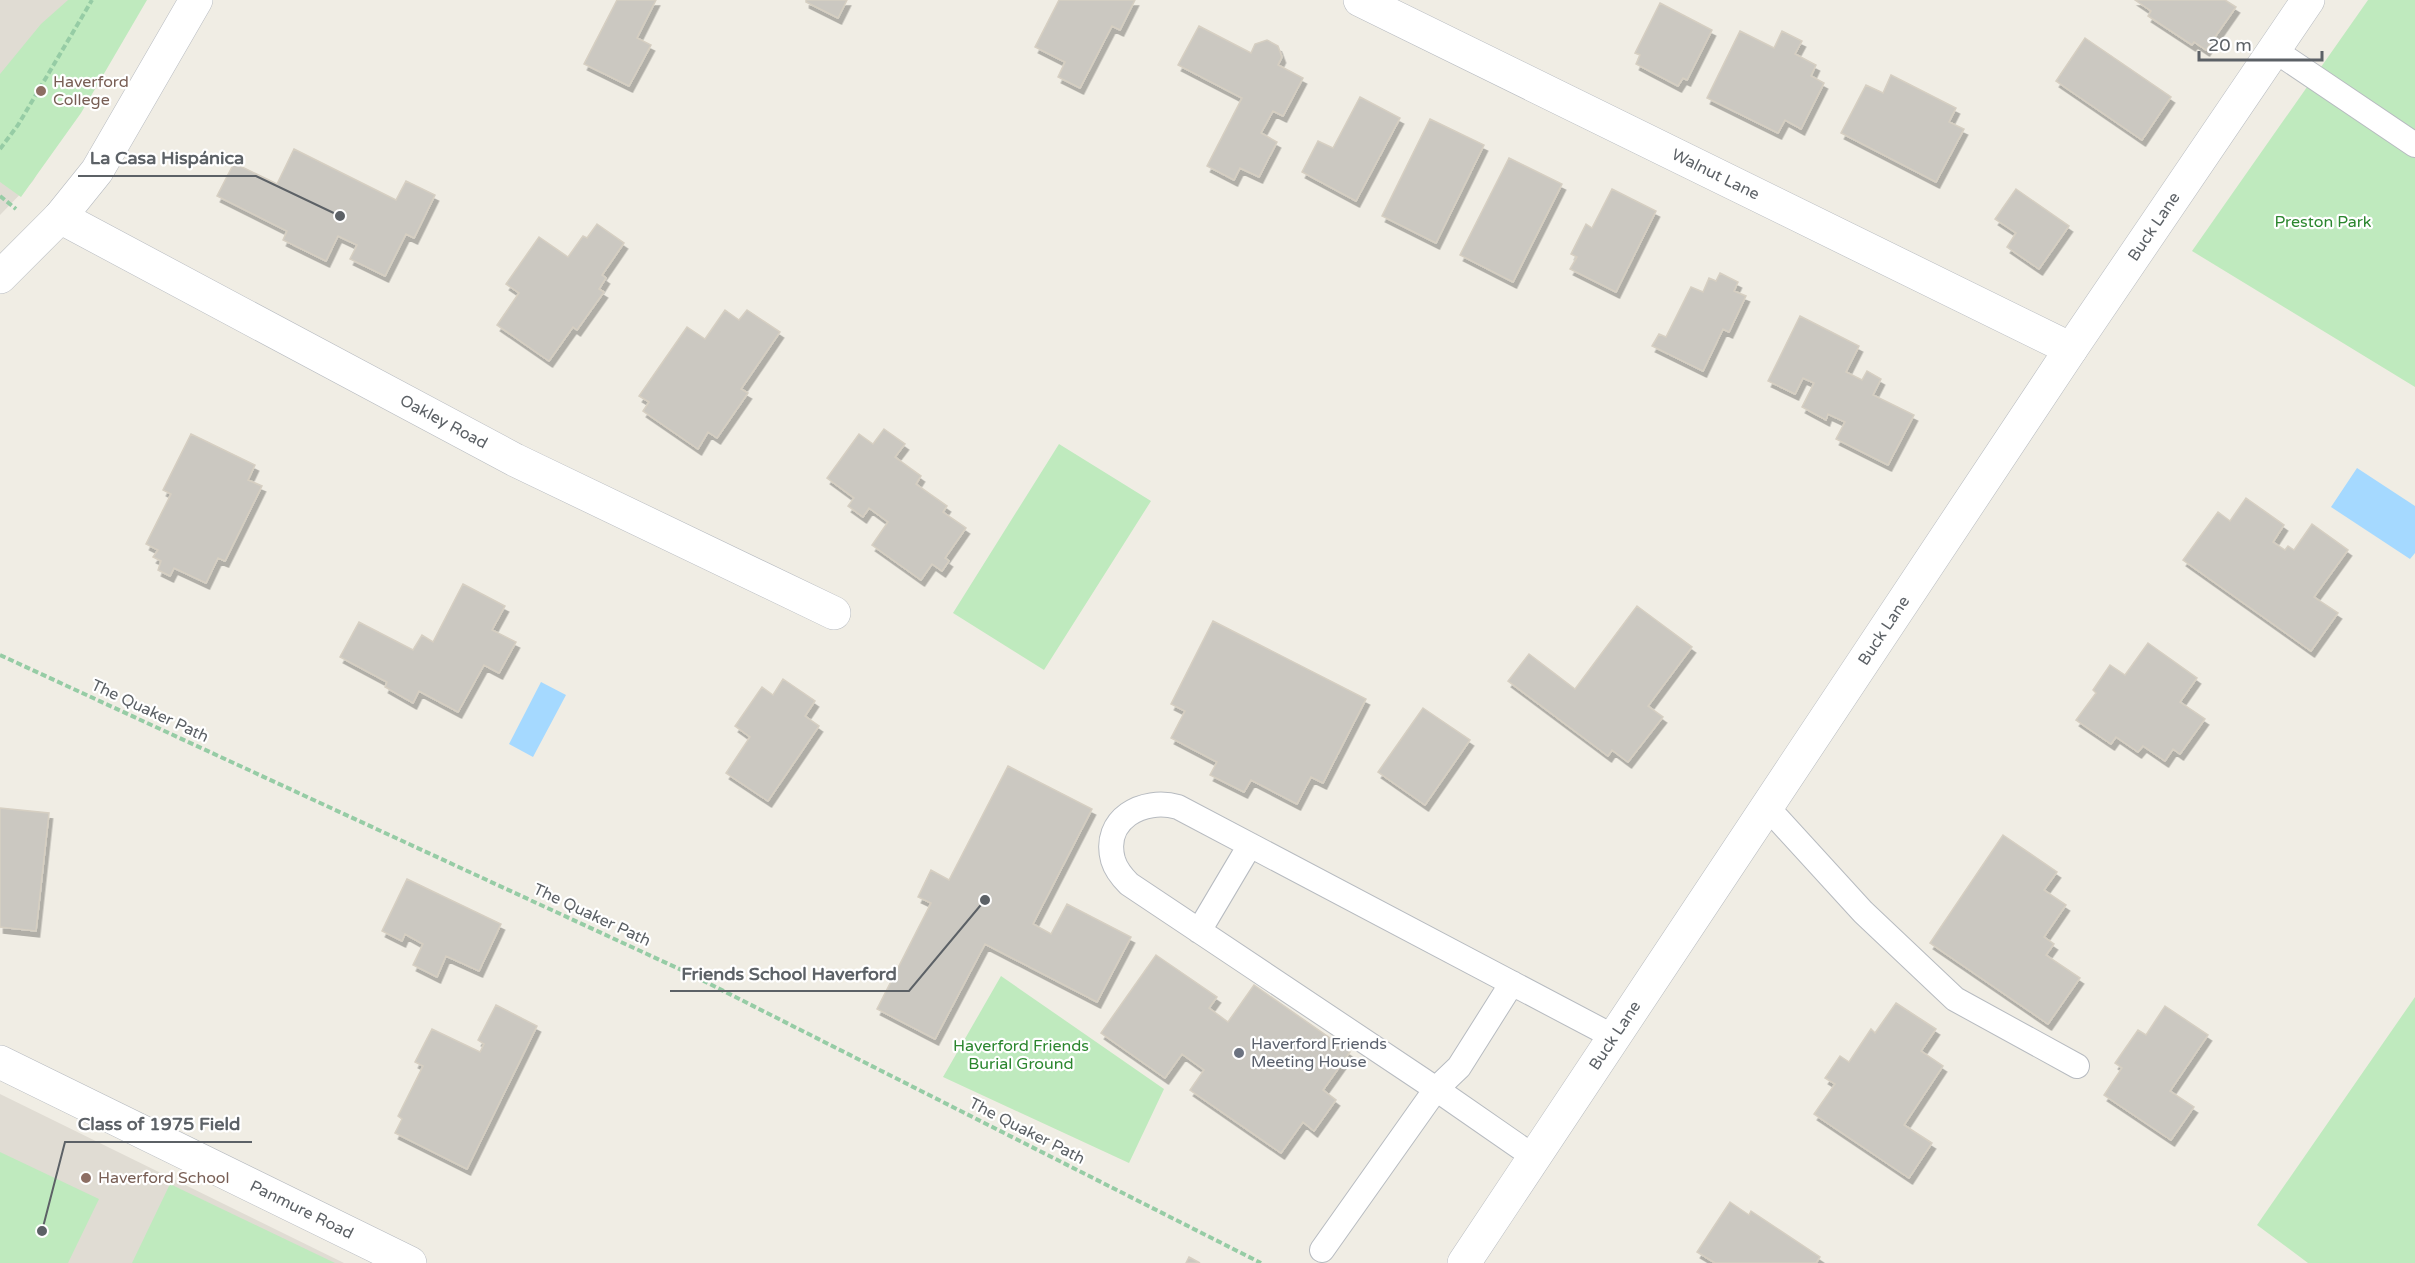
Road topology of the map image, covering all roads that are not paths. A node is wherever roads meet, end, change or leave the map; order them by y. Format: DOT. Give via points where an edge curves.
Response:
graph roads {
  1 [pos="196,0"];
  2 [pos="1360,0"];
  3 [pos="2308,0"];
  4 [pos="2274,50"];
  5 [pos="2415,145"];
  6 [pos="60,217"];
  7 [pos="0,277"];
  8 [pos="2071,349"];
  9 [pos="834,613"];
  10 [pos="1767,807"];
  11 [pos="1251,845"];
  12 [pos="1199,931"];
  13 [pos="1512,983"];
  14 [pos="1614,1036"];
  15 [pos="0,1062"];
  16 [pos="2077,1066"];
  17 [pos="1436,1089"];
  18 [pos="1526,1152"];
  19 [pos="1322,1250"];
  20 [pos="410,1263"];
  21 [pos="1464,1263"];
  1 -- 6 [label="street" via="97,171"];
  2 -- 8 [label="street, Walnut Lane"];
  3 -- 4 [label="street, Buck Lane"];
  4 -- 5 [label="lane"];
  4 -- 8 [label="street, Buck Lane"];
  6 -- 7 [label="street"];
  6 -- 9 [label="street, Oakley Road" via="515,460"];
  8 -- 10 [label="street, Buck Lane"];
  10 -- 14 [label="street, Buck Lane"];
  10 -- 16 [label="lane" via="1863,912 1955,999"];
  11 -- 12 [label="lane"];
  11 -- 12 [label="lane" via="1164,803 1147,804 1123,818 1112,844 1119,872 1128,884"];
  11 -- 13 [label="lane"];
  12 -- 17 [label="lane"];
  13 -- 14 [label="lane"];
  13 -- 17 [label="lane" via="1459,1067"];
  14 -- 18 [label="street, Buck Lane"];
  15 -- 20 [label="street, Panmure Road"];
  17 -- 18 [label="lane"];
  17 -- 19 [label="lane"];
  18 -- 21 [label="street, Buck Lane"];
}
